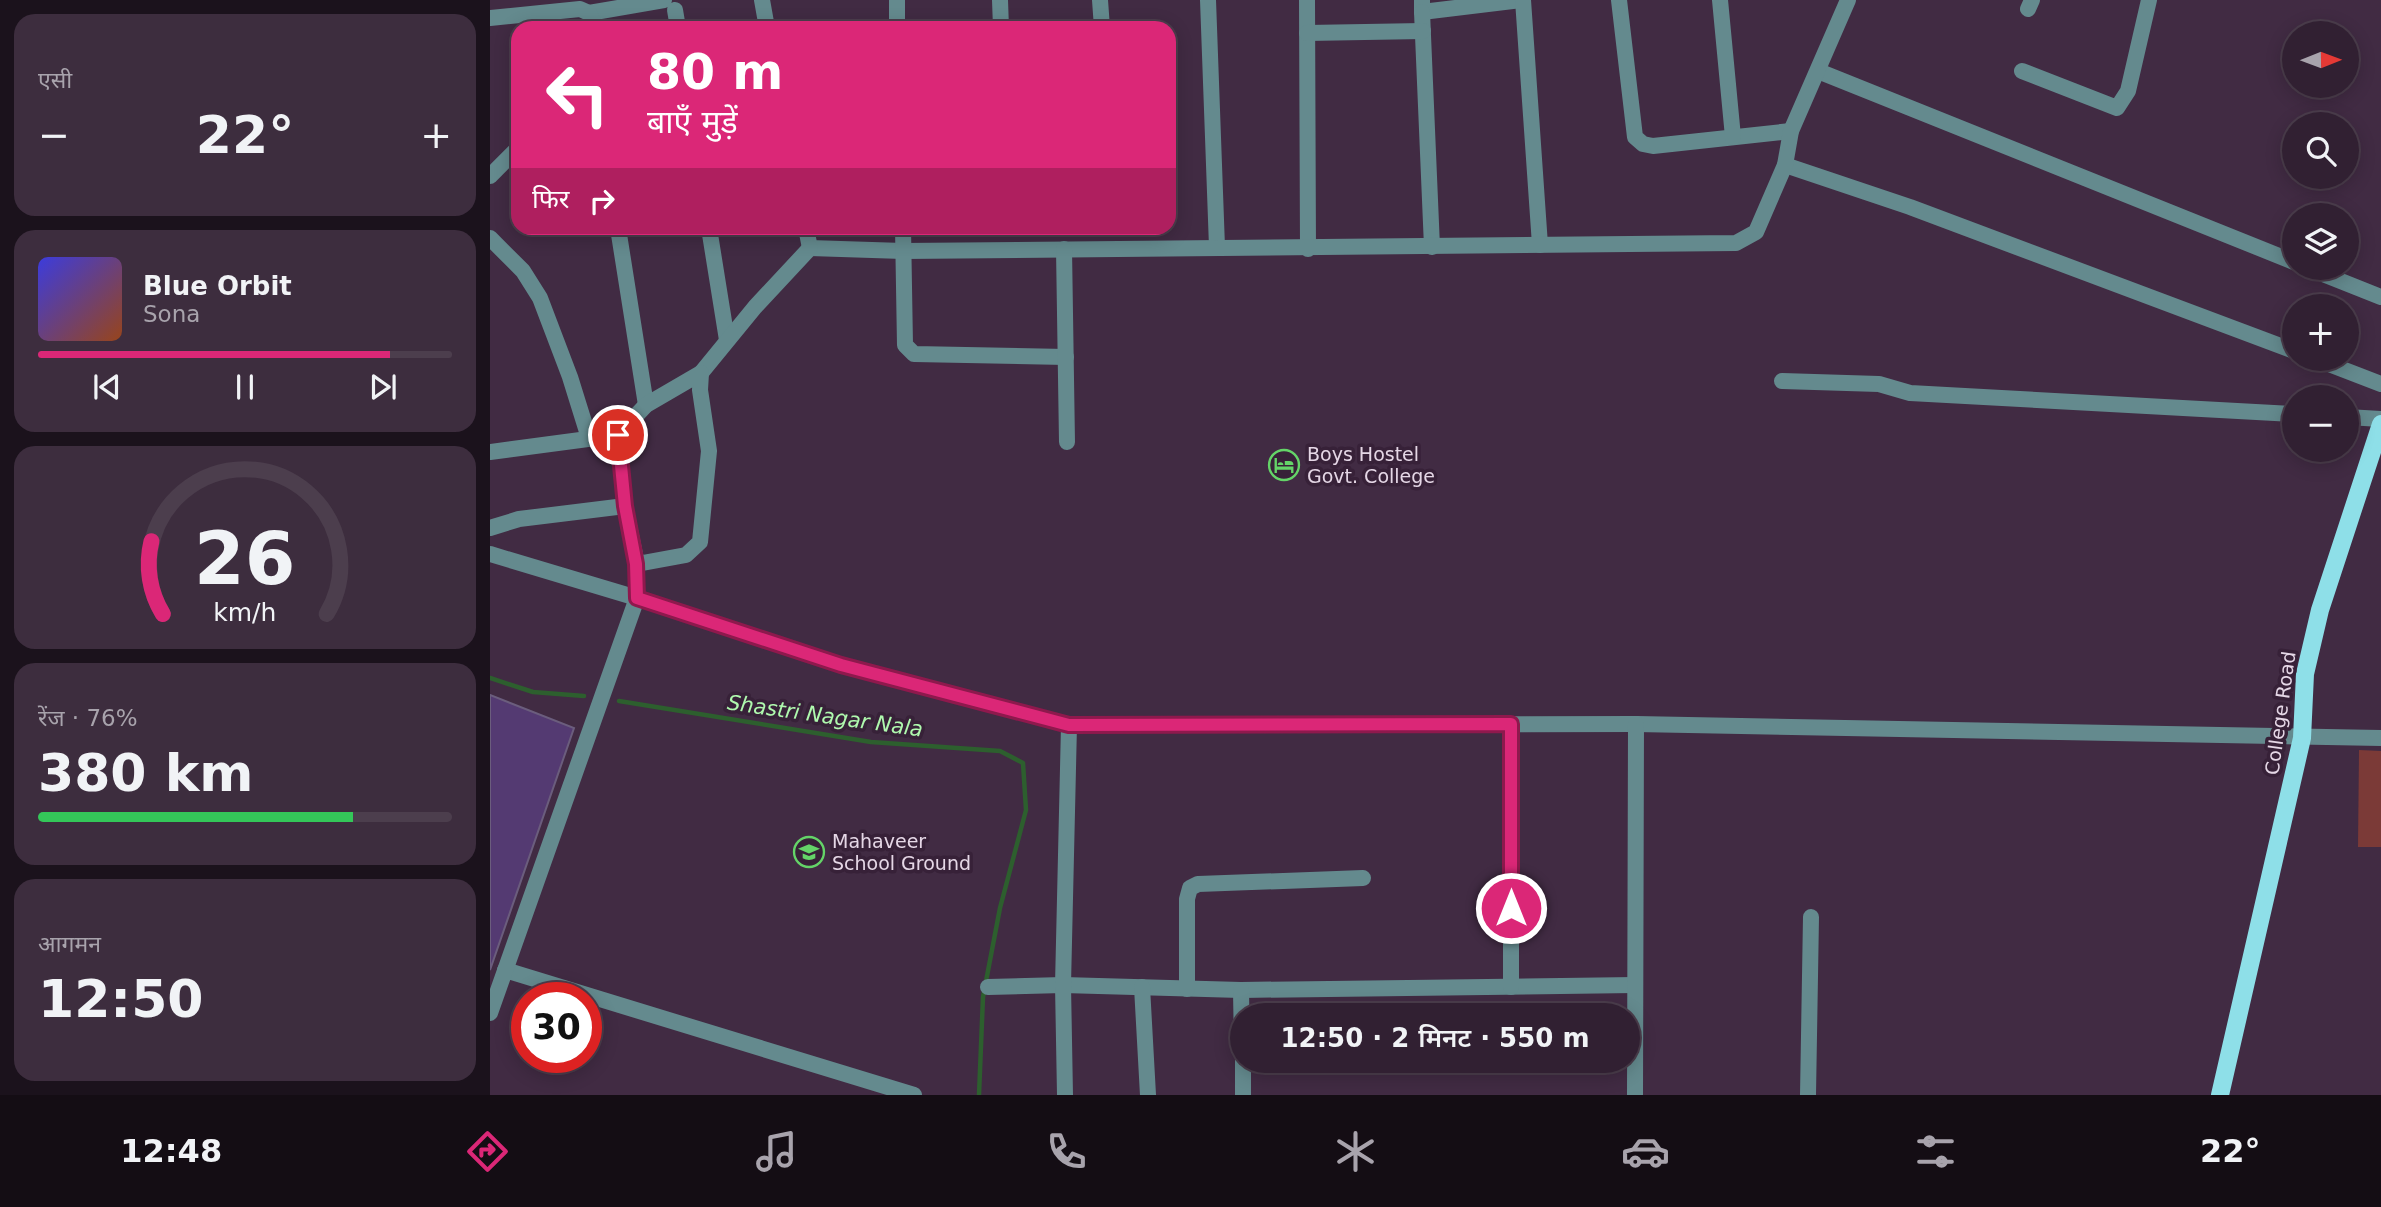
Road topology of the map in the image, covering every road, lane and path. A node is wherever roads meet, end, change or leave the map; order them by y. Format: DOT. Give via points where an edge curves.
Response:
graph roads {
  1 [pos="762,0"];
  2 [pos="897,0"];
  3 [pos="1000,0"];
  4 [pos="1100,0"];
  5 [pos="1208,0"];
  6 [pos="1307,0"];
  7 [pos="1522,0"];
  8 [pos="1619,0"];
  9 [pos="1720,0"];
  10 [pos="1848,0"];
  11 [pos="2149,0"];
  12 [pos="669,5"];
  13 [pos="1422,6"];
  14 [pos="490,18"];
  15 [pos="593,20"];
  16 [pos="766,21"];
  17 [pos="897,21"];
  18 [pos="1001,21"];
  19 [pos="1102,21"];
  20 [pos="1423,31"];
  21 [pos="1307,33"];
  22 [pos="1818,71"];
  23 [pos="2022,71"];
  24 [pos="1791,131"];
  25 [pos="1733,137"];
  26 [pos="511,155"];
  27 [pos="1784,165"];
  28 [pos="490,176"];
  29 [pos="619,235"];
  30 [pos="710,235"];
  31 [pos="807,235"];
  32 [pos="903,235"];
  33 [pos="490,238"];
  34 [pos="1540,245"];
  35 [pos="1217,247"];
  36 [pos="1433,247"];
  37 [pos="810,248"];
  38 [pos="1064,249"];
  39 [pos="1308,249"];
  40 [pos="903,251"];
  41 [pos="2282,257"];
  42 [pos="2338,280"];
  43 [pos="2381,297"];
  44 [pos="727,340"];
  45 [pos="2282,347"];
  46 [pos="1066,356"];
  47 [pos="2347,371"];
  48 [pos="701,373"];
  49 [pos="1782,381"];
  50 [pos="2381,384"];
  51 [pos="646,405"];
  52 [pos="2282,413"];
  53 [pos="2359,418"];
  54 [pos="2381,419"];
  55 [pos="2381,424"];
  56 [pos="618,435"];
  57 [pos="589,438"];
  58 [pos="1067,442"];
  59 [pos="490,452"];
  60 [pos="625,506"];
  61 [pos="490,528"];
  62 [pos="490,554"];
  63 [pos="636,564"];
  64 [pos="637,598"];
  65 [pos="1511,724"];
  66 [pos="1636,724"];
  67 [pos="1069,725"];
  68 [pos="2302,737"];
  69 [pos="2381,738"];
  70 [pos="1363,878"];
  71 [pos="1811,917"];
  72 [pos="505,970"];
  73 [pos="1063,985"];
  74 [pos="1636,985"];
  75 [pos="988,987"];
  76 [pos="1143,987"];
  77 [pos="1511,987"];
  78 [pos="1187,989"];
  79 [pos="1241,990"];
  80 [pos="1241,1003"];
  81 [pos="490,1013"];
  82 [pos="1243,1073"];
  83 [pos="914,1095"];
  84 [pos="1065,1095"];
  85 [pos="1148,1095"];
  86 [pos="1243,1095"];
  87 [pos="1635,1095"];
  88 [pos="1808,1095"];
  89 [pos="2220,1095"];
  1 -- 16 [label="street"];
  2 -- 17 [label="street"];
  3 -- 18 [label="street"];
  4 -- 19 [label="street"];
  5 -- 35 [label="street"];
  6 -- 21 [label="street"];
  7 -- 13 [label="street"];
  7 -- 34 [label="street"];
  8 -- 25 [label="street" via="1635,137 1653,146"];
  9 -- 25 [label="street"];
  10 -- 22 [label="street"];
  11 -- 23 [label="street" via="2128,91 2117,108"];
  12 -- 15 [label="street"];
  13 -- 20 [label="street"];
  14 -- 15 [label="street" via="580,9"];
  20 -- 21 [label="street"];
  20 -- 36 [label="street"];
  21 -- 39 [label="street"];
  22 -- 24 [label="street"];
  22 -- 41 [label="street"];
  24 -- 25 [label="street"];
  24 -- 27 [label="street"];
  26 -- 28 [label="street"];
  27 -- 34 [label="street" via="1756,232 1736,243"];
  27 -- 45 [label="street"];
  29 -- 51 [label="street"];
  30 -- 44 [label="street"];
  31 -- 37 [label="street"];
  32 -- 40 [label="street"];
  33 -- 57 [label="street" via="523,271 540,298"];
  34 -- 36 [label="street"];
  35 -- 38 [label="street"];
  35 -- 39 [label="street"];
  36 -- 39 [label="street"];
  37 -- 40 [label="street"];
  37 -- 44 [label="street"];
  38 -- 40 [label="street"];
  38 -- 46 [label="street"];
  40 -- 46 [label="street" via="905,345 914,354"];
  42 -- 43 [label="street"];
  44 -- 48 [label="street"];
  46 -- 58 [label="street"];
  47 -- 50 [label="street"];
  48 -- 51 [label="street"];
  48 -- 63 [label="street" via="709,451 700,542 686,555"];
  49 -- 52 [label="street" via="1879,384 1910,393"];
  51 -- 56 [label="street"];
  53 -- 54 [label="street"];
  55 -- 68 [label="main road, College Road" via="2320,610 2305,674"];
  56 -- 57 [label="street"];
  56 -- 60 [label="street"];
  57 -- 59 [label="street"];
  60 -- 61 [label="street" via="519,519"];
  60 -- 63 [label="street"];
  62 -- 64 [label="street"];
  63 -- 64 [label="street"];
  64 -- 67 [label="street" via="841,665"];
  64 -- 72 [label="street"];
  65 -- 66 [label="street"];
  65 -- 67 [label="street"];
  65 -- 77 [label="street"];
  66 -- 68 [label="street"];
  66 -- 74 [label="street"];
  67 -- 73 [label="street"];
  68 -- 69 [label="street"];
  68 -- 89 [label="main road, College Road"];
  70 -- 78 [label="street" via="1198,884 1190,888"];
  71 -- 88 [label="street"];
  72 -- 81 [label="street"];
  72 -- 83 [label="street"];
  73 -- 75 [label="street"];
  73 -- 76 [label="street"];
  73 -- 84 [label="street"];
  74 -- 77 [label="street"];
  74 -- 87 [label="street"];
  76 -- 78 [label="street"];
  76 -- 85 [label="street"];
  77 -- 79 [label="street"];
  78 -- 79 [label="street"];
  79 -- 80 [label="street"];
  82 -- 86 [label="street"];
}
